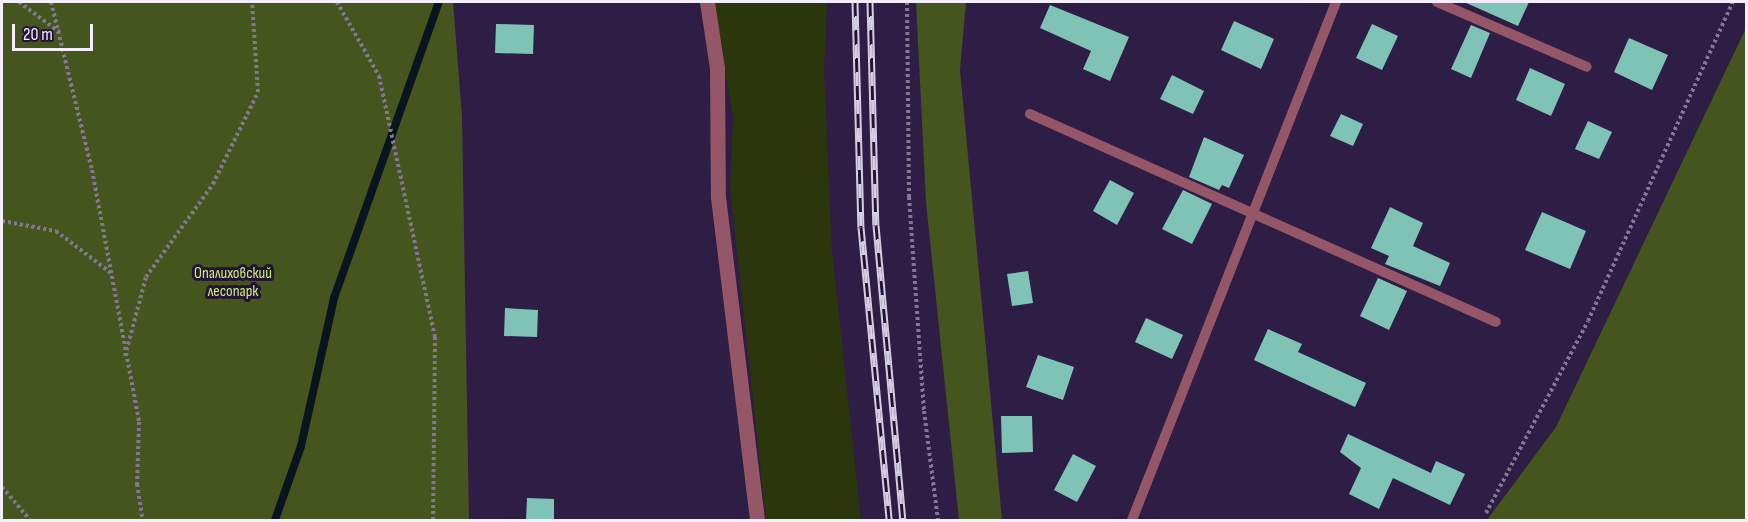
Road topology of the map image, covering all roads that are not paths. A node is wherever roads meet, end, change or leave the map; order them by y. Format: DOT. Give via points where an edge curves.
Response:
graph roads {
  1 [pos="707,2"];
  2 [pos="1336,2"];
  3 [pos="1437,2"];
  4 [pos="1587,67"];
  5 [pos="1030,114"];
  6 [pos="1251,211"];
  7 [pos="1496,322"];
  8 [pos="757,520"];
  9 [pos="1132,520"];
  1 -- 8 [label="street" via="717,68 718,197"];
  2 -- 6 [label="lane"];
  3 -- 4 [label="lane"];
  5 -- 6 [label="lane"];
  6 -- 7 [label="lane"];
  6 -- 9 [label="lane"];
}
